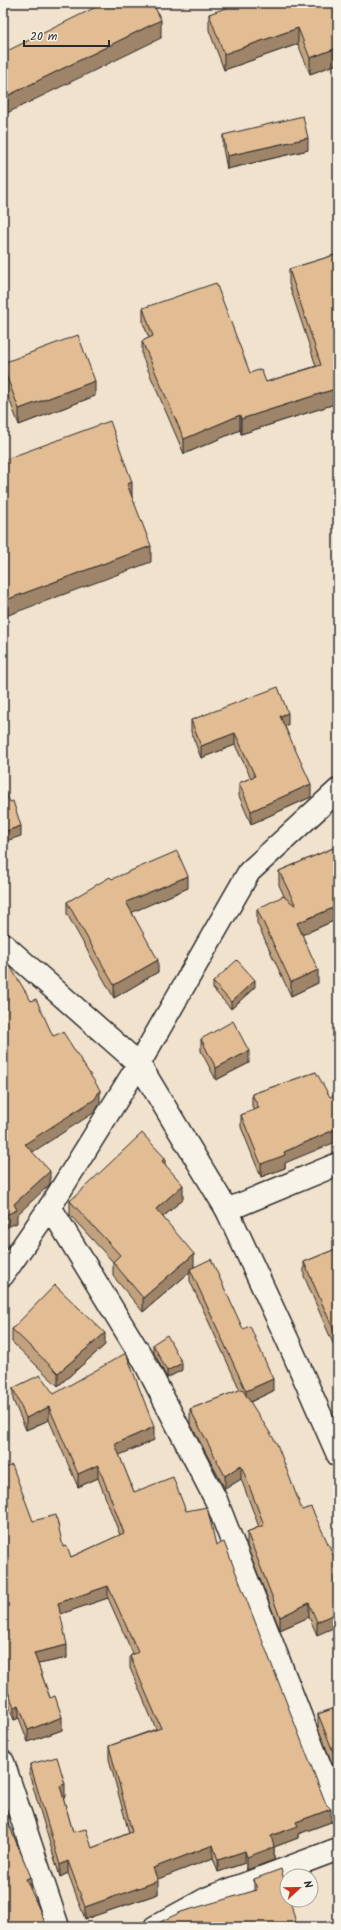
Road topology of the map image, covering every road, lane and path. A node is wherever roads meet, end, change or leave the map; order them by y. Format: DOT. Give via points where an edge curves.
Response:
graph roads {
  1 [pos="337,792"];
  2 [pos="3,944"];
  3 [pos="139,1064"];
  4 [pos="338,1164"];
  5 [pos="50,1207"];
  6 [pos="227,1210"];
  7 [pos="3,1275"];
  8 [pos="338,1455"];
  9 [pos="3,1762"];
  10 [pos="338,1812"];
  11 [pos="338,1849"];
  12 [pos="58,1927"];
  13 [pos="156,1927"];
  1 -- 3 [label="street" via="249,872"];
  2 -- 3 [label="street"];
  3 -- 5 [label="street"];
  3 -- 6 [label="street"];
  4 -- 6 [label="street"];
  5 -- 7 [label="street"];
  5 -- 10 [label="street" via="142,1358 216,1500"];
  6 -- 8 [label="street"];
  9 -- 12 [label="street"];
  11 -- 13 [label="street" via="208,1898"];
}
